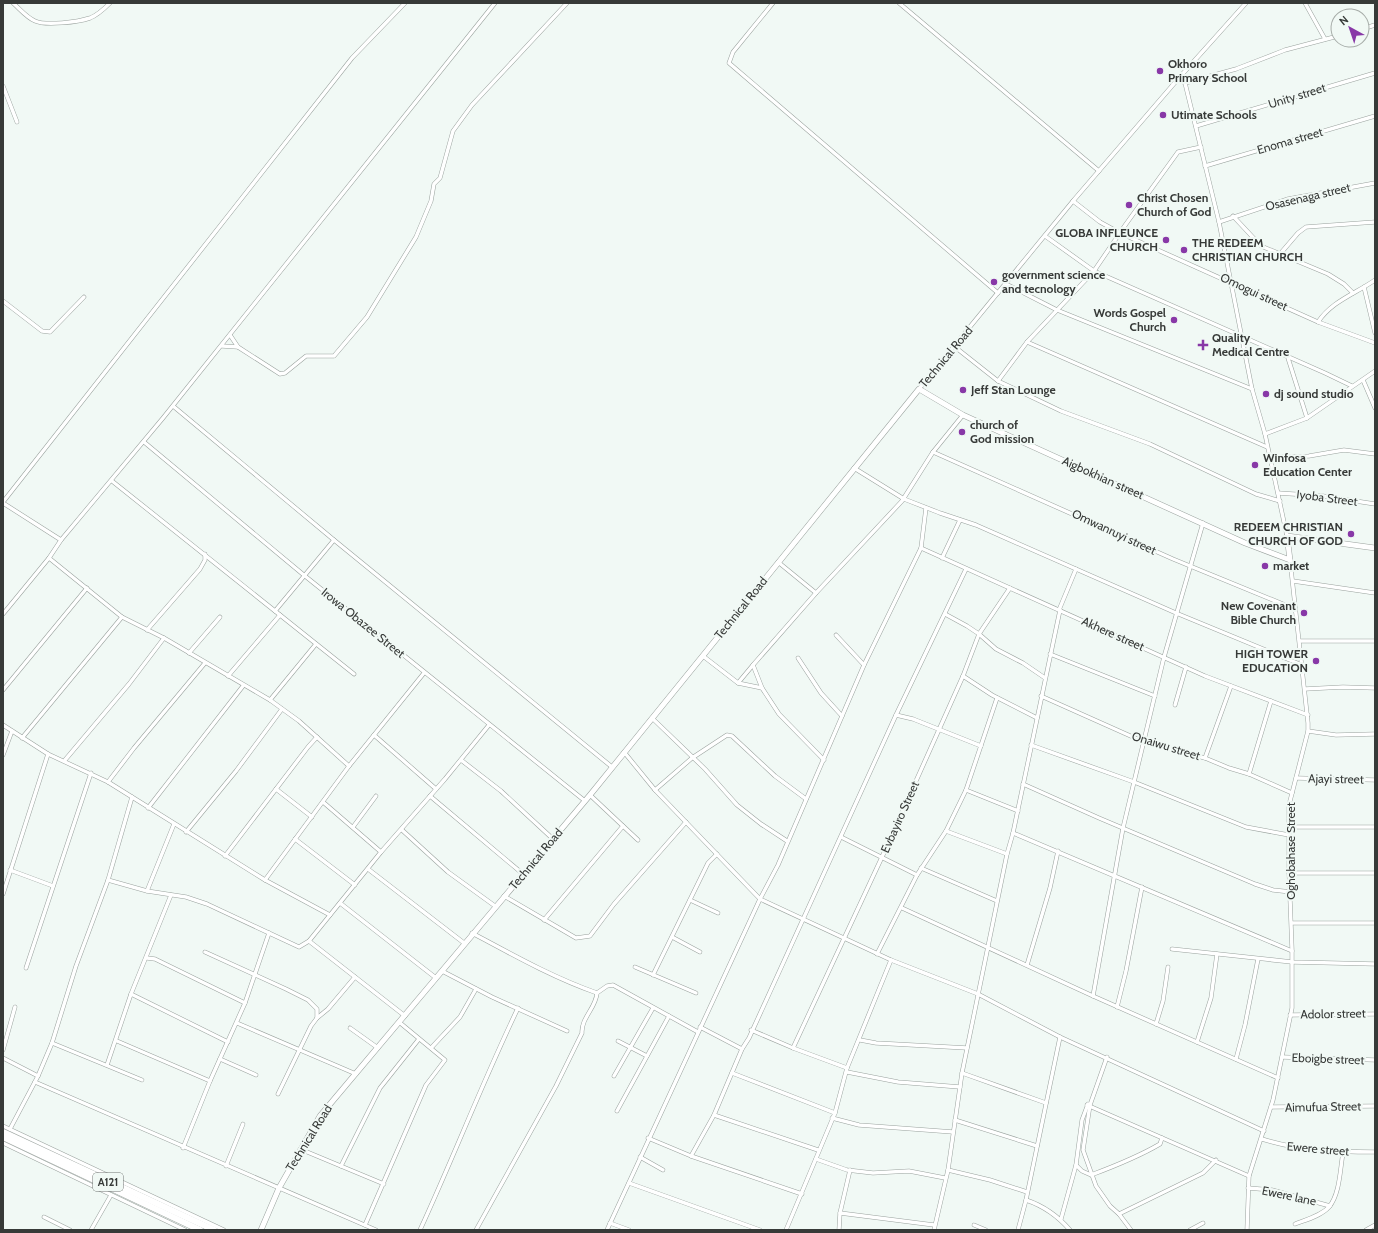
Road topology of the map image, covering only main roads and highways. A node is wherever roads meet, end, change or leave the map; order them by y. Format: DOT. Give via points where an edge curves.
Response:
graph roads {
  1 [pos="3,1132"];
  2 [pos="3,1137"];
  3 [pos="200,1230"];
  4 [pos="214,1230"];
  1 -- 4 [label="highway, A121"];
  2 -- 3 [label="highway, A121"];
}
